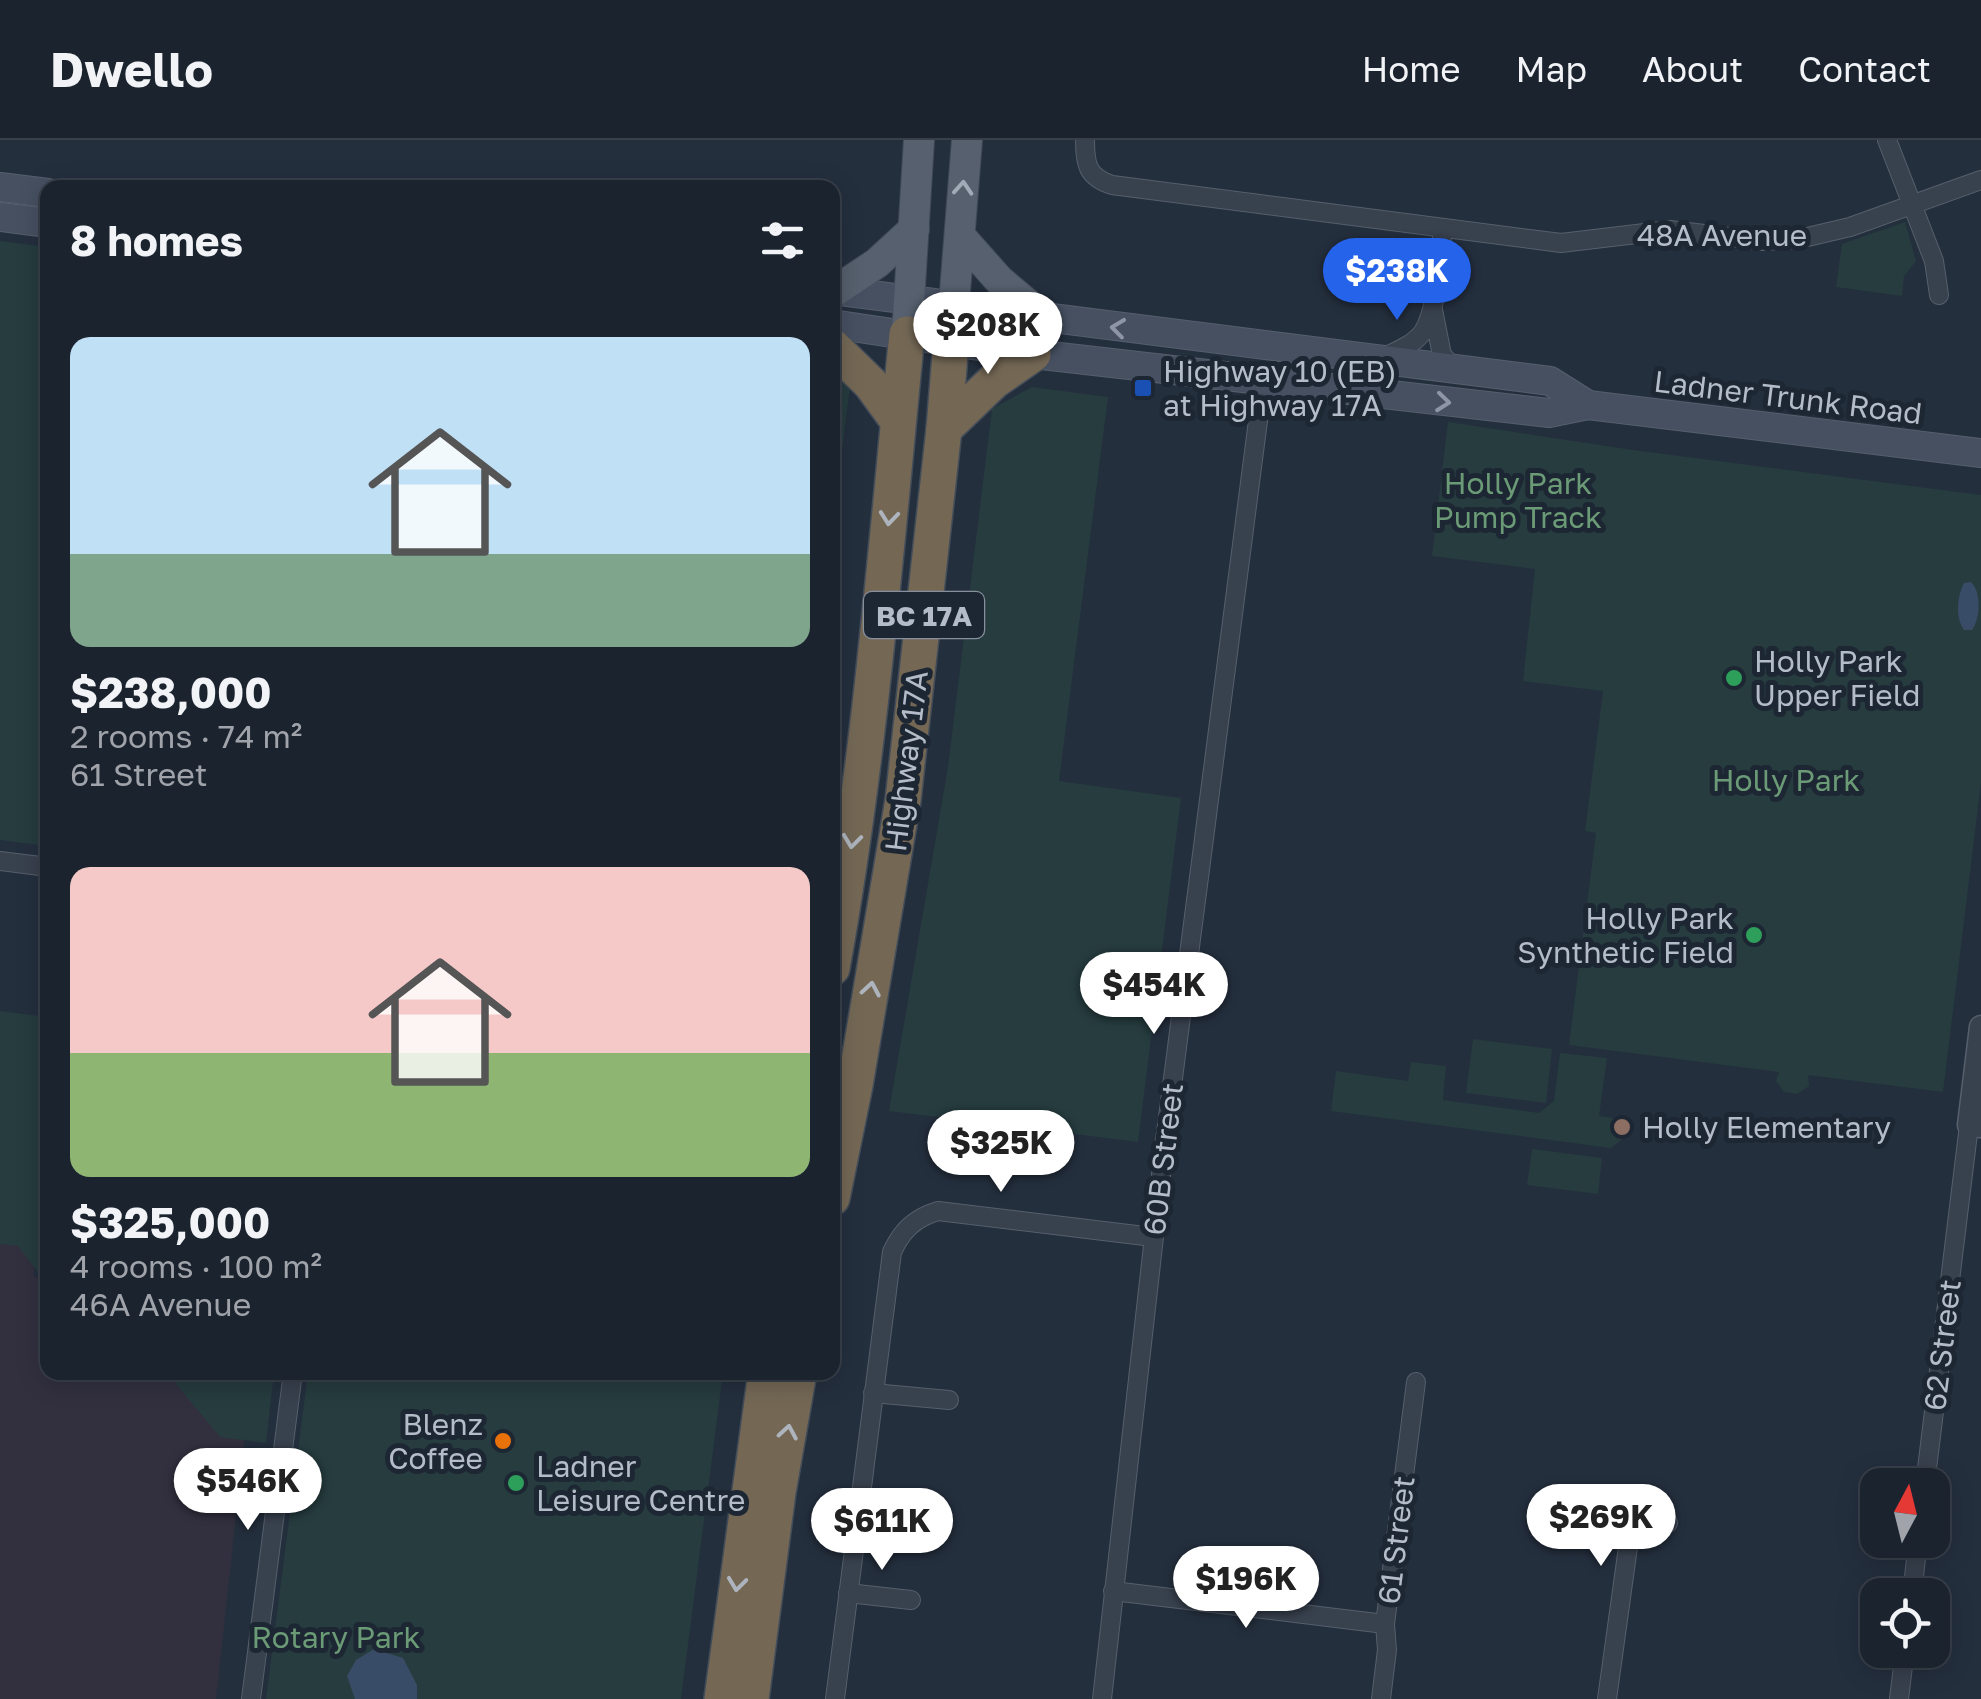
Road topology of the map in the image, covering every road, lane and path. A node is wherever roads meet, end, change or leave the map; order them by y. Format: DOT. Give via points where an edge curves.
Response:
graph roads {
  1 [pos="919,140"];
  2 [pos="967,140"];
  3 [pos="1085,140"];
  4 [pos="1887,140"];
  5 [pos="1981,180"];
  6 [pos="0,187"];
  7 [pos="40,192"];
  8 [pos="1912,203"];
  9 [pos="0,217"];
  10 [pos="40,222"];
  11 [pos="914,228"];
  12 [pos="1443,228"];
  13 [pos="960,236"];
  14 [pos="840,286"];
  15 [pos="840,292"];
  16 [pos="1939,295"];
  17 [pos="1432,305"];
  18 [pos="954,306"];
  19 [pos="908,317"];
  20 [pos="1044,318"];
  21 [pos="840,323"];
  22 [pos="950,342"];
  23 [pos="840,354"];
  24 [pos="1034,354"];
  25 [pos="1382,358"];
  26 [pos="1454,368"];
  27 [pos="1264,382"];
  28 [pos="1588,404"];
  29 [pos="898,421"];
  30 [pos="944,429"];
  31 [pos="1981,454"];
  32 [pos="0,861"];
  33 [pos="40,866"];
  34 [pos="840,926"];
  35 [pos="1981,1027"];
  36 [pos="1975,1126"];
  37 [pos="840,1159"];
  38 [pos="1153,1237"];
  39 [pos="292,1380"];
  40 [pos="765,1380"];
  41 [pos="798,1380"];
  42 [pos="1416,1382"];
  43 [pos="873,1393"];
  44 [pos="949,1400"];
  45 [pos="1927,1468"];
  46 [pos="1668,1523"];
  47 [pos="1113,1591"];
  48 [pos="848,1592"];
  49 [pos="911,1600"];
  50 [pos="1385,1624"];
  51 [pos="1903,1668"];
  52 [pos="250,1699"];
  53 [pos="722,1699"];
  54 [pos="750,1699"];
  55 [pos="835,1699"];
  56 [pos="1102,1699"];
  57 [pos="1381,1699"];
  58 [pos="1607,1699"];
  59 [pos="1899,1699"];
  1 -- 11 [label="main road, Highway 17A / BC 17A"];
  13 -- 2 [label="main road, Highway 17A / BC 17A, one-way"];
  3 -- 12 [label="street, 48A Avenue" via="1087,166 1112,185"];
  4 -- 8 [label="street"];
  5 -- 8 [label="street, 48A Avenue"];
  6 -- 7 [label="main road"];
  8 -- 12 [label="street, 48A Avenue" via="1799,240 1670,230 1561,243"];
  8 -- 16 [label="street"];
  9 -- 10 [label="main road"];
  11 -- 14 [label="main road"];
  11 -- 19 [label="main road, Highway 17A / BC 17A"];
  12 -- 17 [label="street"];
  13 -- 18 [label="main road, Highway 17A / BC 17A"];
  13 -- 20 [label="main road"];
  15 -- 19 [label="main road, Ladner Trunk Road"];
  17 -- 25 [label="street" via="1423,331"];
  17 -- 26 [label="street" via="1442,355"];
  18 -- 19 [label="main road, Ladner Trunk Road"];
  18 -- 20 [label="main road, Ladner Trunk Road"];
  18 -- 22 [label="main road, Highway 17A / BC 17A"];
  19 -- 21 [label="main road, Ladner Trunk Road"];
  19 -- 22 [label="main road, Ladner Trunk Road"];
  19 -- 29 [label="highway, Highway 17A / BC 17A"];
  25 -- 20 [label="main road, Ladner Trunk Road, one-way"];
  22 -- 24 [label="main road, Ladner Trunk Road"];
  22 -- 30 [label="highway, Highway 17A / BC 17A"];
  23 -- 29 [label="highway"];
  24 -- 27 [label="main road, Ladner Trunk Road"];
  24 -- 30 [label="highway"];
  25 -- 26 [label="main road, Ladner Trunk Road"];
  26 -- 28 [label="main road, Ladner Trunk Road" via="1550,382"];
  27 -- 28 [label="main road, Ladner Trunk Road, one-way" via="1549,414"];
  27 -- 38 [label="street, 60B Street"];
  28 -- 31 [label="main road, Ladner Trunk Road"];
  29 -- 34 [label="highway, Highway 17A / BC 17A, one-way"];
  37 -- 30 [label="highway, Highway 17A / BC 17A, one-way" via="903,800"];
  32 -- 33 [label="street"];
  35 -- 36 [label="street, 62 Street"];
  36 -- 45 [label="street, 62 Street"];
  38 -- 43 [label="street" via="938,1211 922,1216 892,1252"];
  38 -- 47 [label="street, 60B Street"];
  39 -- 52 [label="street"];
  40 -- 53 [label="highway, one-way"];
  54 -- 41 [label="highway, one-way"];
  42 -- 50 [label="street, 61 Street"];
  43 -- 44 [label="street"];
  43 -- 48 [label="street"];
  46 -- 58 [label="street" via="1632,1518"];
  47 -- 50 [label="street"];
  47 -- 56 [label="street, 60B Street"];
  48 -- 49 [label="street"];
  48 -- 55 [label="street"];
  50 -- 57 [label="street, 61 Street"];
  51 -- 59 [label="street"];
}
